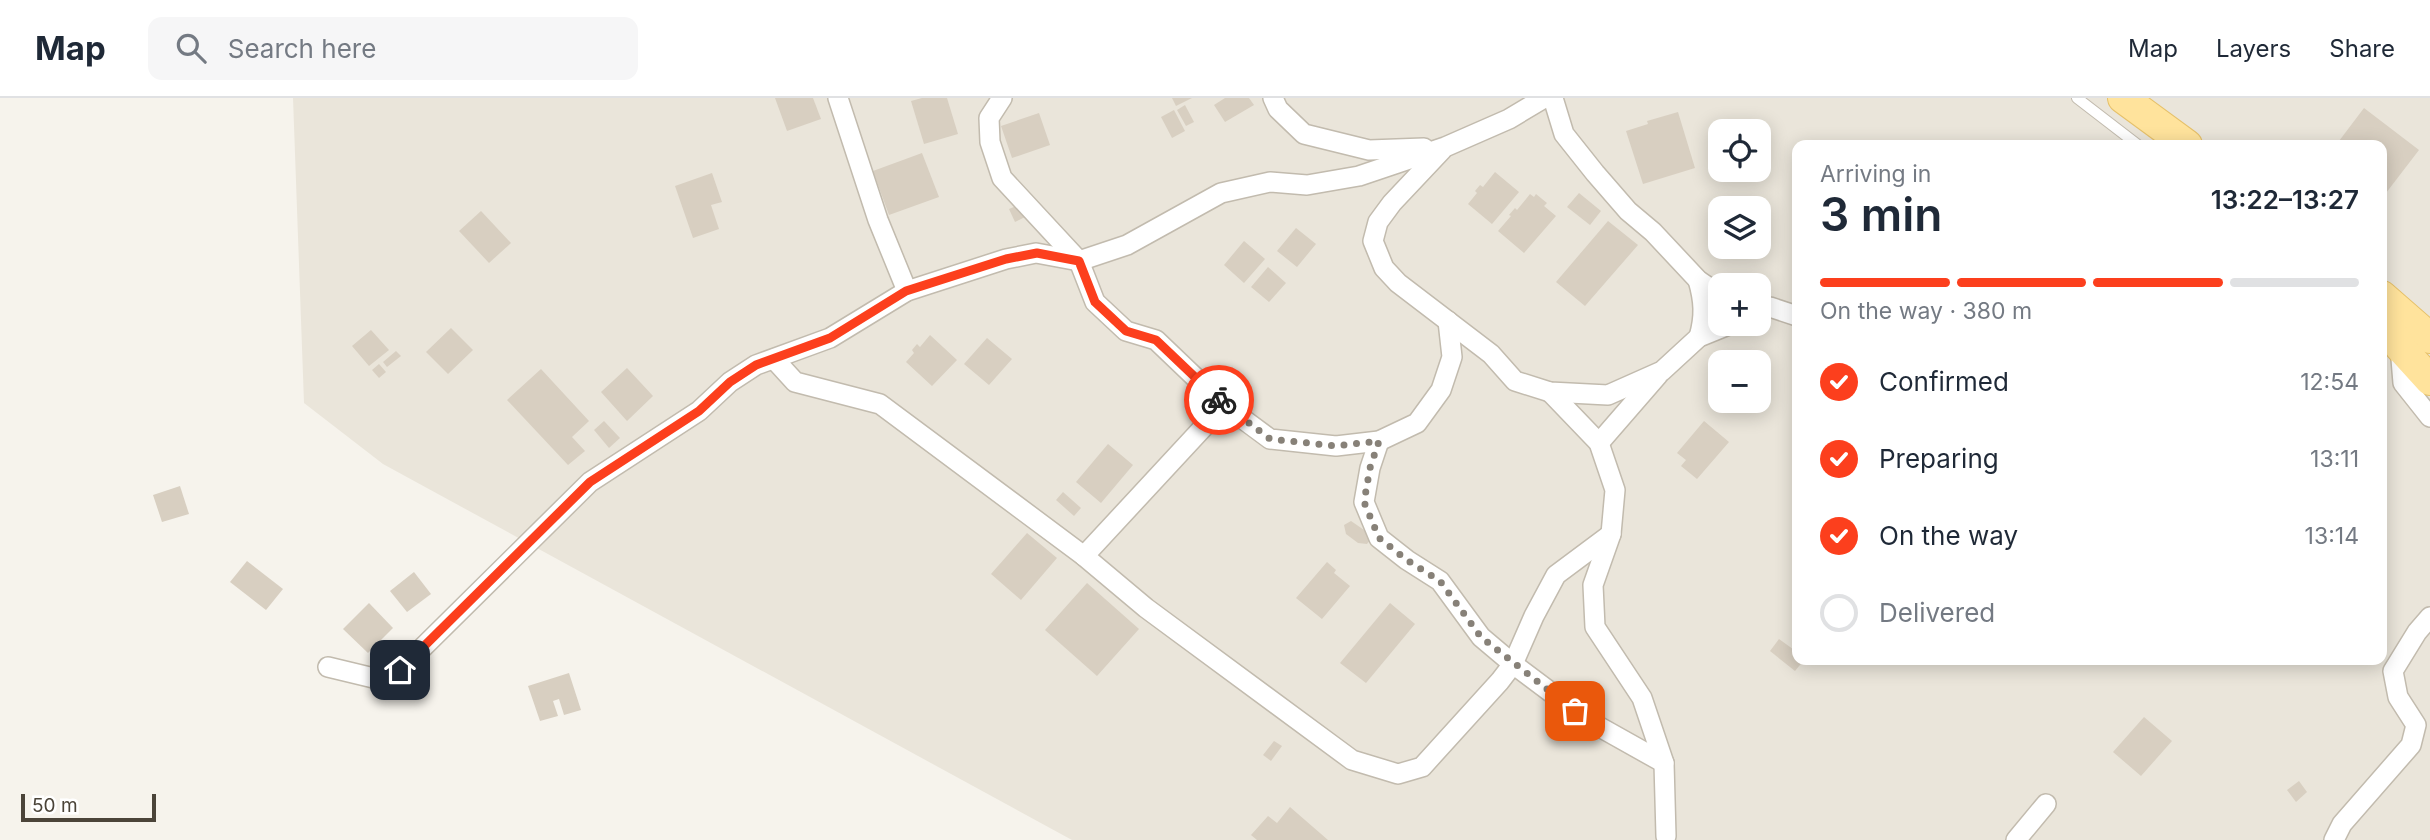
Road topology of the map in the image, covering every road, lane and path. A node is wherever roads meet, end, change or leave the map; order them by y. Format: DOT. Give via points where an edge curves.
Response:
graph roads {
  1 [pos="838,98"];
  2 [pos="1002,98"];
  3 [pos="1273,98"];
  4 [pos="1544,98"];
  5 [pos="1553,98"];
  6 [pos="2077,98"];
  7 [pos="2123,98"];
  8 [pos="2132,140"];
  9 [pos="2180,140"];
  10 [pos="1445,147"];
  11 [pos="1079,261"];
  12 [pos="1698,280"];
  13 [pos="1708,287"];
  14 [pos="906,291"];
  15 [pos="2387,300"];
  16 [pos="1771,307"];
  17 [pos="1792,314"];
  18 [pos="1448,321"];
  19 [pos="2387,324"];
  20 [pos="1708,333"];
  21 [pos="1699,337"];
  22 [pos="2430,338"];
  23 [pos="2400,346"];
  24 [pos="774,359"];
  25 [pos="1662,371"];
  26 [pos="2430,380"];
  27 [pos="1550,392"];
  28 [pos="1224,405"];
  29 [pos="2430,417"];
  30 [pos="1379,441"];
  31 [pos="1599,443"];
  32 [pos="1611,534"];
  33 [pos="1084,556"];
  34 [pos="2430,617"];
  35 [pos="1513,664"];
  36 [pos="328,667"];
  37 [pos="1664,763"];
  38 [pos="2046,804"];
  39 [pos="1666,836"];
  40 [pos="2016,840"];
  41 [pos="2334,840"];
  1 -- 14 [label="street"];
  2 -- 11 [label="street" via="989,118 990,142 1002,178"];
  3 -- 10 [label="street" via="1304,134 1369,149"];
  4 -- 10 [label="street" via="1509,120"];
  5 -- 12 [label="street" via="1564,134 1628,211"];
  6 -- 8 [label="lane"];
  7 -- 9 [label="main road"];
  10 -- 11 [label="street" via="1359,176 1307,185 1270,182 1220,193 1127,245"];
  10 -- 18 [label="street" via="1392,203 1378,222 1373,240 1384,268"];
  11 -- 14 [label="street" via="1037,253"];
  11 -- 28 [label="street" via="1095,302 1126,331 1156,340"];
  12 -- 13 [label="street"];
  12 -- 21 [label="street" via="1704,300"];
  14 -- 24 [label="street" via="830,338"];
  15 -- 22 [label="main road"];
  16 -- 17 [label="street"];
  18 -- 27 [label="street" via="1515,381"];
  18 -- 30 [label="street" via="1452,356 1441,390 1417,423"];
  19 -- 23 [label="main road"];
  20 -- 21 [label="street"];
  21 -- 25 [label="street"];
  23 -- 26 [label="main road"];
  23 -- 29 [label="street" via="2403,383"];
  24 -- 33 [label="street" via="795,382 880,404"];
  24 -- 36 [label="street" via="730,382 699,411 590,482 400,670 382,680"];
  25 -- 27 [label="street" via="1608,396"];
  25 -- 31 [label="street"];
  27 -- 31 [label="street"];
  28 -- 30 [label="street" via="1270,439 1336,446"];
  28 -- 33 [label="street"];
  30 -- 35 [label="street" via="1364,502 1379,538 1440,581 1481,637"];
  31 -- 32 [label="street" via="1615,490"];
  32 -- 35 [label="street" via="1556,575"];
  32 -- 37 [label="street" via="1592,585 1595,627 1642,698"];
  33 -- 35 [label="street" via="1146,608 1352,760 1398,774 1422,767"];
  34 -- 41 [label="street" via="2393,671 2398,697 2416,725 2411,745 2342,824"];
  35 -- 37 [label="street" via="1589,721"];
  37 -- 39 [label="street"];
  38 -- 40 [label="street"];
}
